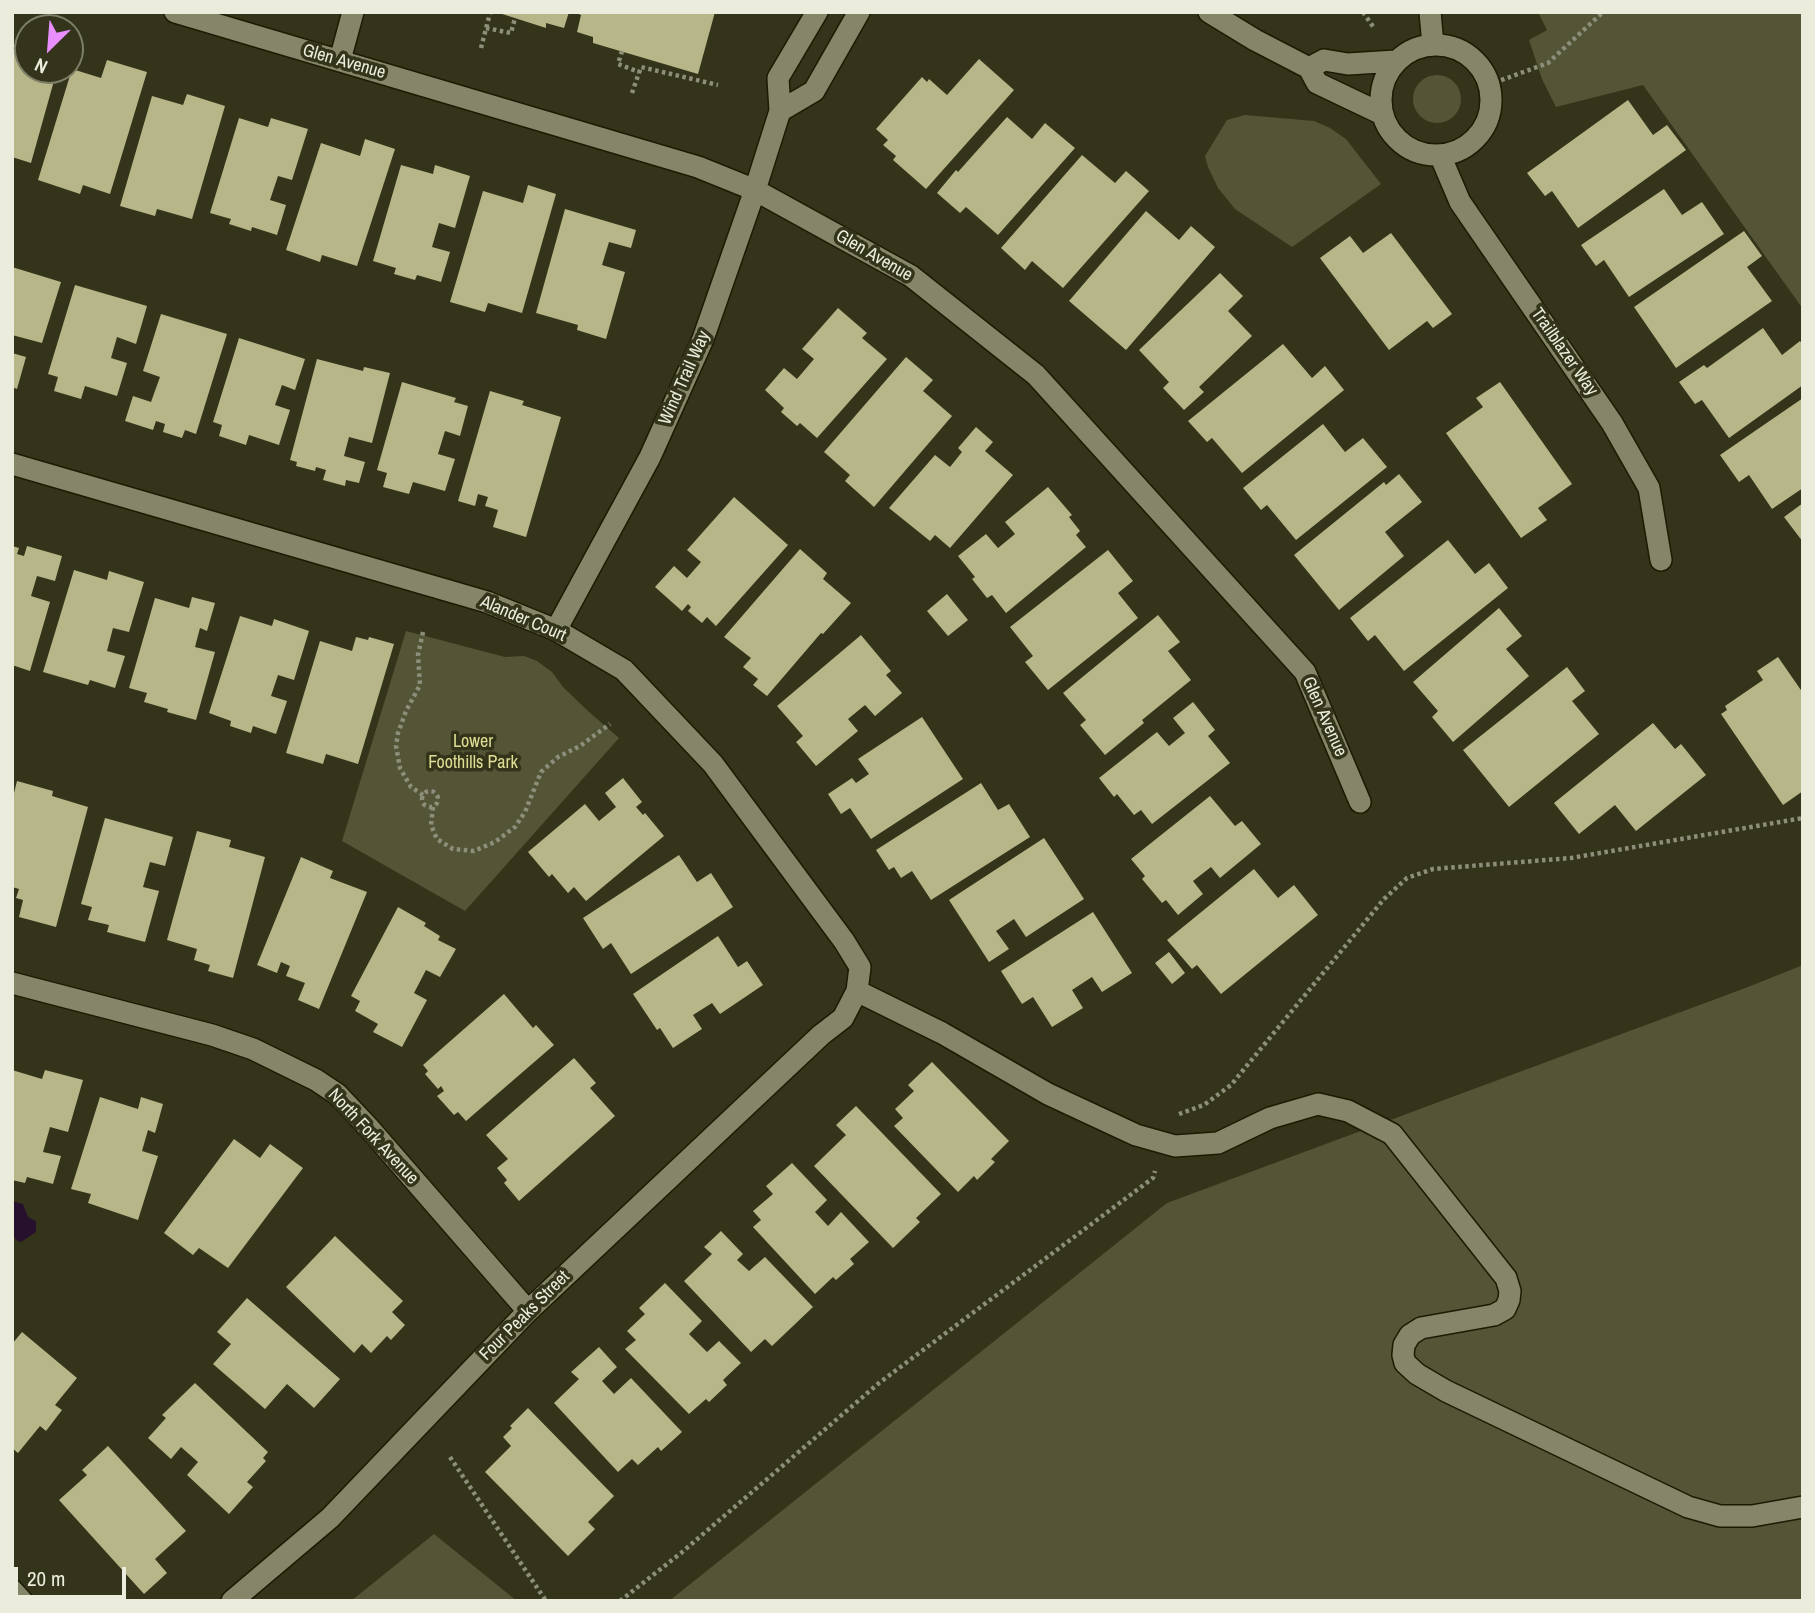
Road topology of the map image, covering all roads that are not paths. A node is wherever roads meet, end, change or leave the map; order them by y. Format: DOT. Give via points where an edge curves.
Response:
graph roads {
  1 [pos="175,12"];
  2 [pos="353,12"];
  3 [pos="817,12"];
  4 [pos="859,12"];
  5 [pos="1209,12"];
  6 [pos="1430,12"];
  7 [pos="1433,45"];
  8 [pos="340,60"];
  9 [pos="1396,61"];
  10 [pos="1309,68"];
  11 [pos="779,111"];
  12 [pos="1382,114"];
  13 [pos="1440,155"];
  14 [pos="755,190"];
  15 [pos="12,464"];
  16 [pos="1661,559"];
  17 [pos="556,629"];
  18 [pos="1360,802"];
  19 [pos="12,983"];
  20 [pos="857,991"];
  21 [pos="528,1311"];
  22 [pos="1803,1507"];
  23 [pos="12,1590"];
  24 [pos="22,1601"];
  25 [pos="232,1601"];
  1 -- 8 [label="street, Glen Avenue"];
  2 -- 8 [label="street"];
  3 -- 11 [label="street, Wind Trail Way" via="778,78"];
  4 -- 11 [label="street" via="814,91"];
  5 -- 10 [label="street"];
  6 -- 7 [label="street"];
  7 -- 9 [label="street" via="1416,48"];
  7 -- 13 [label="street" via="1466,53 1478,65 1491,96 1483,129 1472,142"];
  8 -- 14 [label="street, Glen Avenue" via="698,167"];
  9 -- 10 [label="street" via="1348,64 1324,60"];
  9 -- 12 [label="street" via="1382,97"];
  10 -- 12 [label="street" via="1317,83"];
  11 -- 14 [label="street, Wind Trail Way"];
  12 -- 13 [label="street" via="1388,128 1410,149"];
  13 -- 16 [label="street, Trailblazer Way" via="1460,202 1612,422 1649,488"];
  14 -- 17 [label="street, Wind Trail Way" via="703,339 650,457"];
  14 -- 18 [label="street, Glen Avenue" via="911,276 1036,375 1305,672"];
  15 -- 17 [label="street, Alander Court" via="487,602"];
  17 -- 20 [label="street, Alander Court" via="624,670 713,764 844,941 860,967"];
  19 -- 21 [label="street, North Fork Avenue" via="212,1035 316,1080 337,1094 369,1128"];
  20 -- 21 [label="street, Four Peaks Street" via="843,1018"];
  20 -- 22 [label="street" via="942,1032 1048,1094 1136,1135 1175,1146 1218,1143 1270,1118 1318,1104 1348,1111 1392,1134 1506,1278 1510,1291 1510,1300 1494,1315 1421,1328 1410,1335 1403,1355 1417,1374 1688,1507 1720,1516"];
  21 -- 25 [label="street, Four Peaks Street" via="330,1518"];
  23 -- 24 [label="street"];
}
